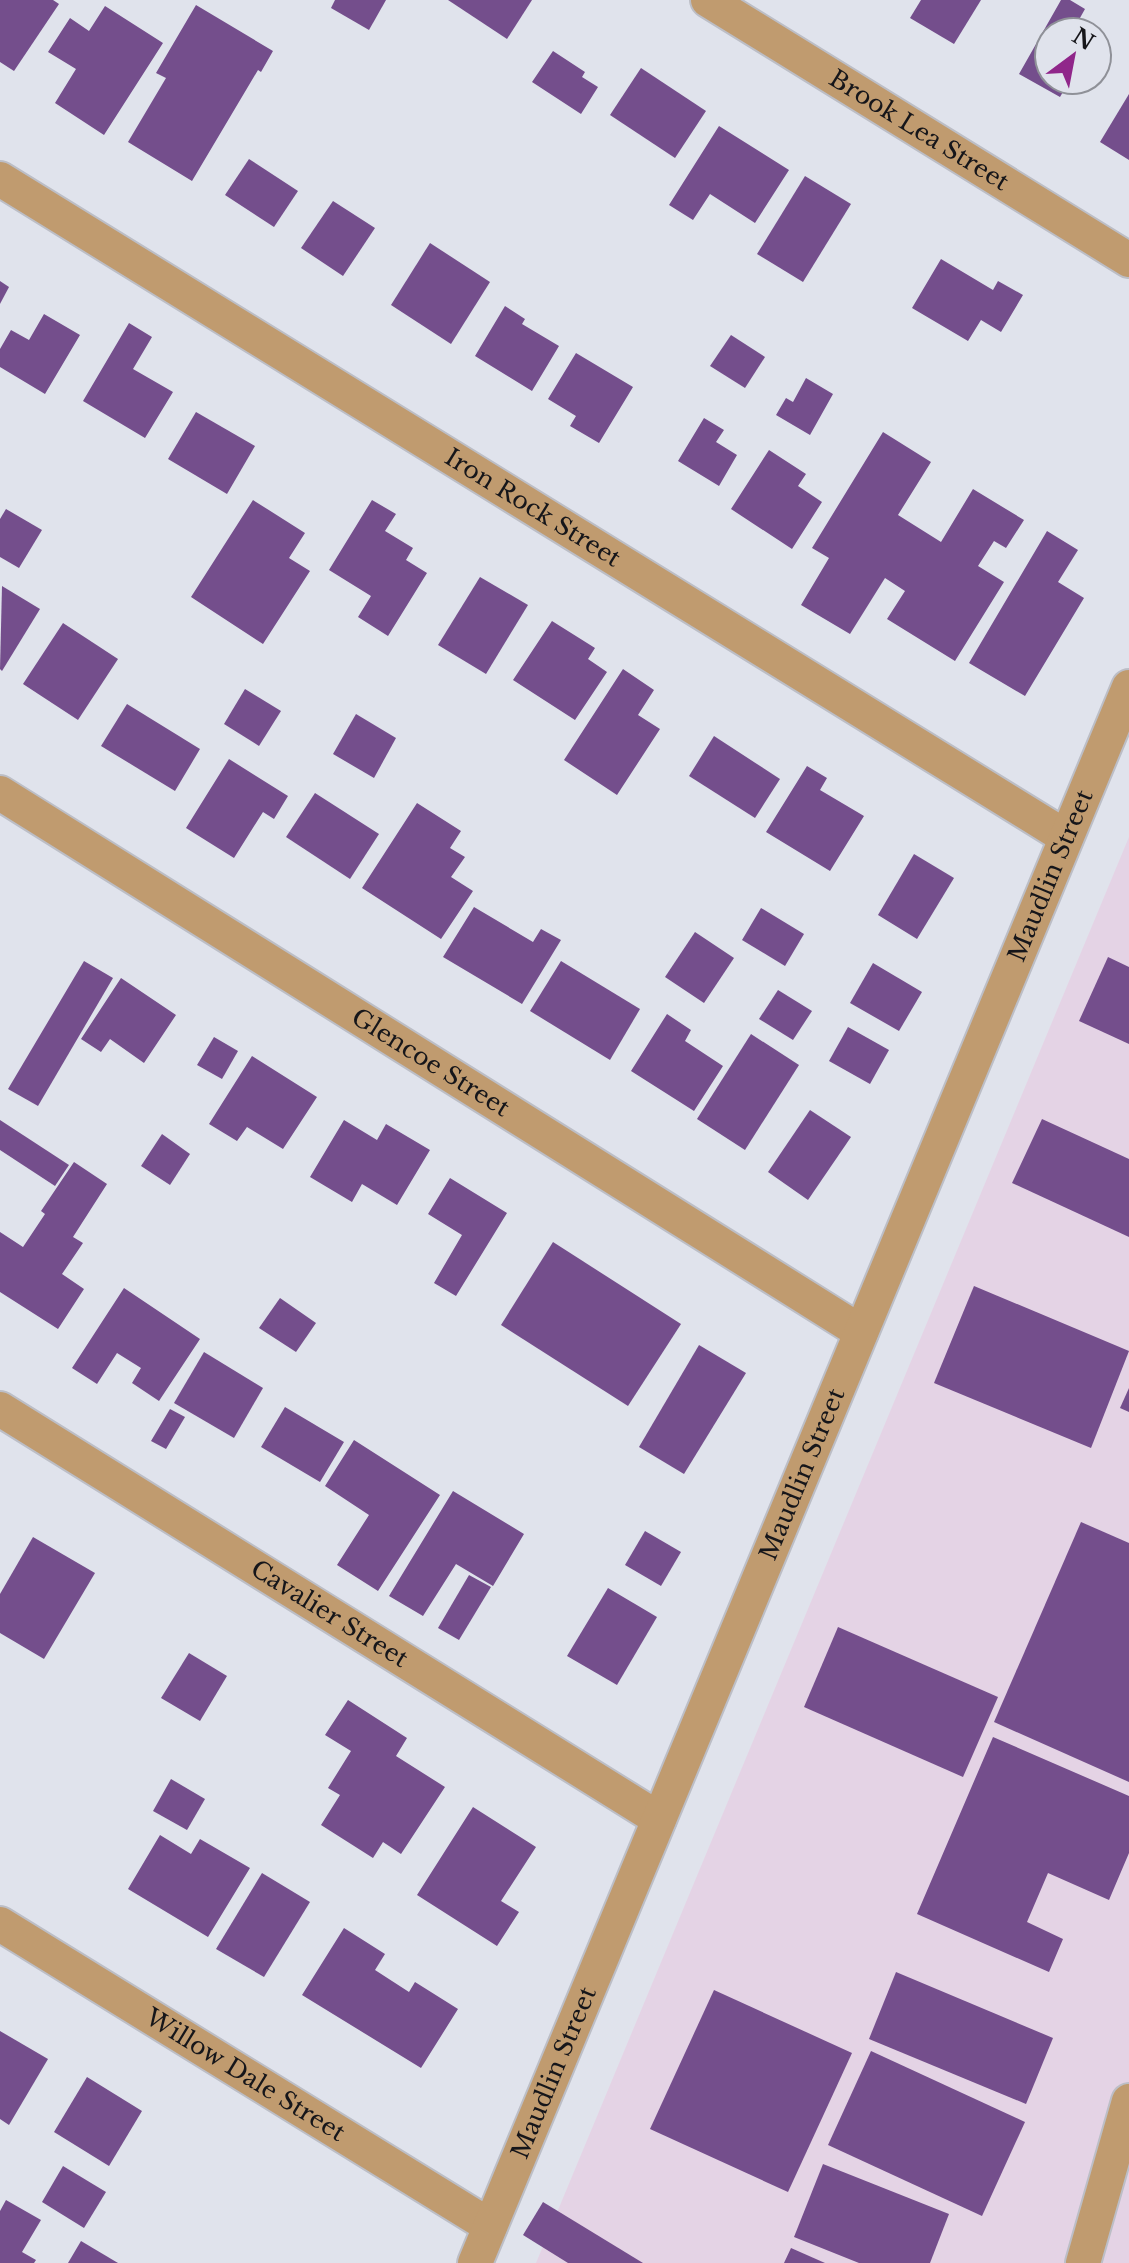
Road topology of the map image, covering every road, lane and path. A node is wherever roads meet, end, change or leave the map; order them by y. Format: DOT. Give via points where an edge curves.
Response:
graph roads {
  1 [pos="708,0"];
  2 [pos="0,179"];
  3 [pos="1129,260"];
  4 [pos="1129,687"];
  5 [pos="0,793"];
  6 [pos="1066,837"];
  7 [pos="861,1332"];
  8 [pos="0,1409"];
  9 [pos="659,1819"];
  10 [pos="0,1924"];
  11 [pos="1129,2101"];
  12 [pos="490,2226"];
  13 [pos="475,2263"];
  14 [pos="1083,2263"];
  1 -- 3 [label="street, Brook Lea Street"];
  2 -- 6 [label="street, Iron Rock Street"];
  4 -- 6 [label="street, Maudlin Street"];
  5 -- 7 [label="street, Glencoe Street"];
  6 -- 7 [label="street, Maudlin Street"];
  7 -- 9 [label="street, Maudlin Street"];
  8 -- 9 [label="street, Cavalier Street"];
  9 -- 12 [label="street, Maudlin Street"];
  10 -- 12 [label="street, Willow Dale Street"];
  11 -- 14 [label="street"];
  12 -- 13 [label="street, Maudlin Street"];
}
